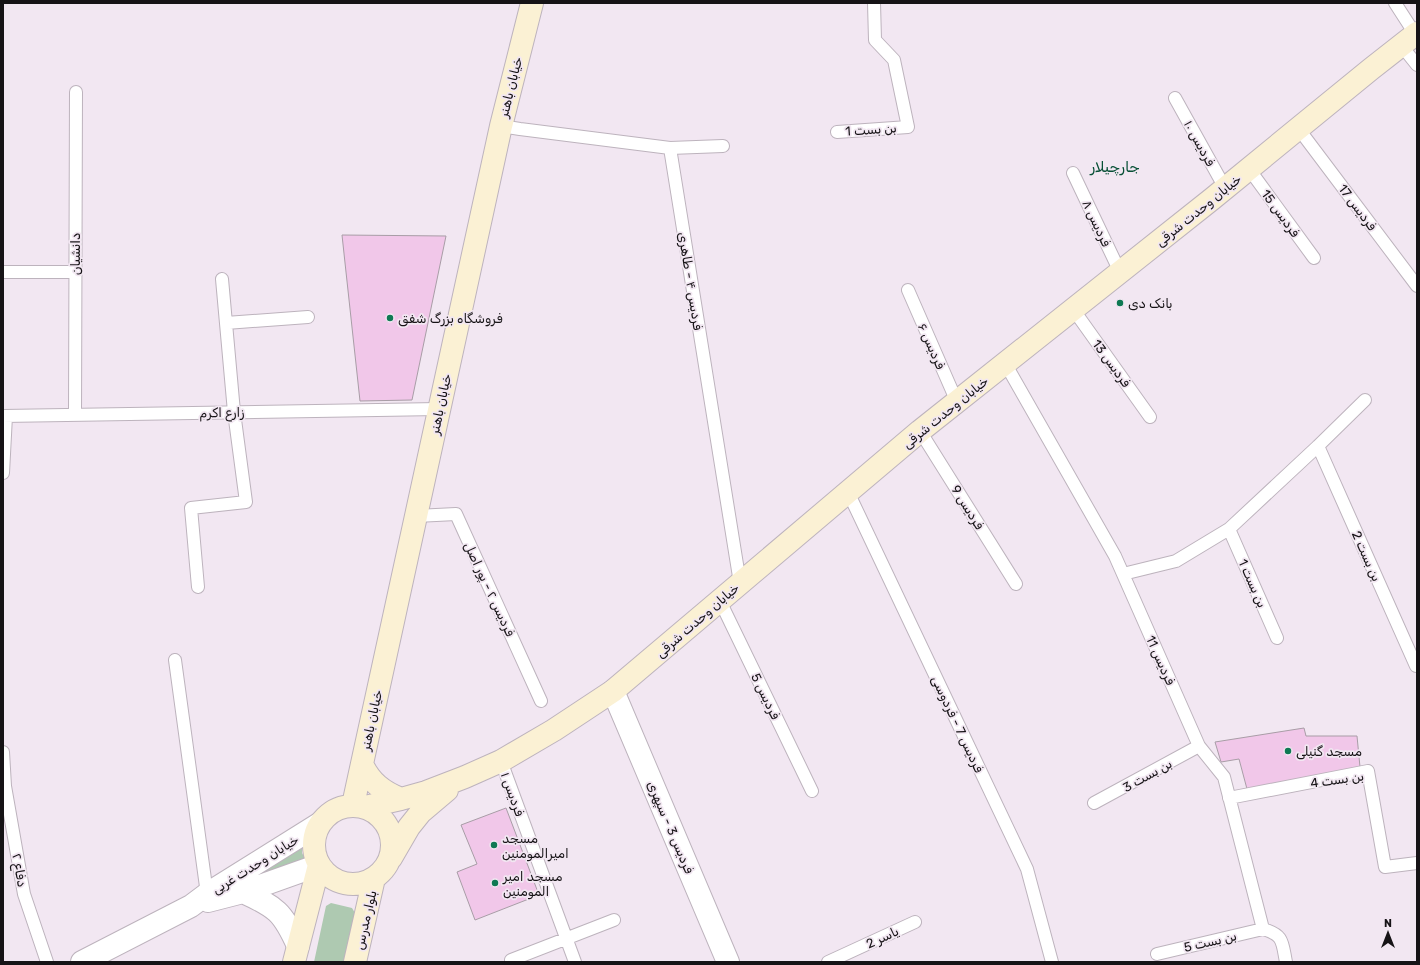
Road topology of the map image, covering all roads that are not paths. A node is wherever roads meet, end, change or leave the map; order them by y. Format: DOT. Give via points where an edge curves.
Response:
graph roads {
  1 [pos="532,3"];
  2 [pos="874,3"];
  3 [pos="1395,3"];
  4 [pos="1411,37"];
  5 [pos="1417,65"];
  6 [pos="76,92"];
  7 [pos="1175,98"];
  8 [pos="501,126"];
  9 [pos="1298,128"];
  10 [pos="837,132"];
  11 [pos="723,146"];
  12 [pos="670,148"];
  13 [pos="1249,169"];
  14 [pos="1074,173"];
  15 [pos="1225,188"];
  16 [pos="1314,258"];
  17 [pos="3,272"];
  18 [pos="75,272"];
  19 [pos="1120,272"];
  20 [pos="222,278"];
  21 [pos="1417,286"];
  22 [pos="908,290"];
  23 [pos="1073,309"];
  24 [pos="308,317"];
  25 [pos="226,323"];
  26 [pos="1005,363"];
  27 [pos="1365,400"];
  28 [pos="957,402"];
  29 [pos="439,409"];
  30 [pos="234,412"];
  31 [pos="75,415"];
  32 [pos="4,416"];
  33 [pos="1150,417"];
  34 [pos="920,431"];
  35 [pos="1318,446"];
  36 [pos="3,473"];
  37 [pos="848,492"];
  38 [pos="416,516"];
  39 [pos="1229,529"];
  40 [pos="1123,574"];
  41 [pos="740,583"];
  42 [pos="1016,584"];
  43 [pos="198,586"];
  44 [pos="720,601"];
  45 [pos="1277,638"];
  46 [pos="175,660"];
  47 [pos="1416,666"];
  48 [pos="613,691"];
  49 [pos="541,701"];
  50 [pos="1199,746"];
  51 [pos="3,752"];
  52 [pos="501,761"];
  53 [pos="362,764"];
  54 [pos="465,777"];
  55 [pos="812,791"];
  56 [pos="1229,798"];
  57 [pos="402,799"];
  58 [pos="1094,804"];
  59 [pos="359,806"];
  60 [pos="319,824"];
  61 [pos="390,859"];
  62 [pos="1417,863"];
  63 [pos="319,865"];
  64 [pos="374,878"];
  65 [pos="243,892"];
  66 [pos="199,900"];
  67 [pos="614,920"];
  68 [pos="915,922"];
  69 [pos="1263,929"];
  70 [pos="566,938"];
  71 [pos="296,954"];
  72 [pos="1157,954"];
  73 [pos="511,960"];
  74 [pos="47,962"];
  75 [pos="82,962"];
  76 [pos="355,962"];
  77 [pos="575,962"];
  78 [pos="728,962"];
  79 [pos="828,962"];
  80 [pos="1052,962"];
  81 [pos="1286,962"];
  1 -- 8 [label="street, خیابان باهنر"];
  2 -- 10 [label="lane, بن بست 1" via="875,40 894,60 908,127"];
  3 -- 4 [label="lane"];
  4 -- 5 [label="lane"];
  4 -- 9 [label="street, خیابان وحدت شرقی"];
  6 -- 18 [label="lane, دانشیان"];
  7 -- 15 [label="lane, فردیس ۱۰"];
  8 -- 12 [label="lane"];
  8 -- 29 [label="street, خیابان باهنر"];
  9 -- 13 [label="street, خیابان وحدت شرقی"];
  9 -- 21 [label="lane, فردیس 17"];
  11 -- 12 [label="lane"];
  12 -- 41 [label="lane, فردیس ۴ - طاهری"];
  13 -- 15 [label="street, خیابان وحدت شرقی"];
  13 -- 16 [label="lane, فردیس 15"];
  14 -- 19 [label="lane, فردیس ۸"];
  15 -- 19 [label="street, خیابان وحدت شرقی"];
  17 -- 18 [label="lane"];
  18 -- 31 [label="lane, دانشیان"];
  19 -- 23 [label="street, خیابان وحدت شرقی"];
  20 -- 25 [label="lane"];
  22 -- 28 [label="lane, فردیس ۶"];
  23 -- 26 [label="street, خیابان وحدت شرقی"];
  23 -- 33 [label="lane, فردیس 13"];
  24 -- 25 [label="lane"];
  25 -- 30 [label="lane"];
  26 -- 28 [label="street, خیابان وحدت شرقی"];
  26 -- 40 [label="lane, فردیس 11"];
  27 -- 35 [label="lane"];
  28 -- 34 [label="street, خیابان وحدت شرقی"];
  29 -- 30 [label="lane, زارع اکرم"];
  29 -- 38 [label="street, خیابان باهنر"];
  30 -- 31 [label="lane, زارع اکرم"];
  30 -- 43 [label="lane" via="246,502 191,508"];
  31 -- 32 [label="lane, زارع اکرم"];
  32 -- 36 [label="lane"];
  34 -- 37 [label="street, خیابان وحدت شرقی"];
  34 -- 42 [label="lane, فردیس 9"];
  35 -- 39 [label="lane"];
  35 -- 47 [label="lane, بن بست 2"];
  37 -- 41 [label="street, خیابان وحدت شرقی"];
  37 -- 80 [label="lane, فردیس 7 - فردوسی" via="1027,869"];
  38 -- 49 [label="lane, فردیس ۲ - پور اصل" via="456,514"];
  38 -- 53 [label="street, خیابان باهنر"];
  39 -- 40 [label="lane" via="1176,561"];
  39 -- 45 [label="lane, بن بست 1"];
  40 -- 50 [label="lane, فردیس 11"];
  41 -- 44 [label="street, خیابان وحدت شرقی"];
  44 -- 48 [label="street, خیابان وحدت شرقی"];
  44 -- 55 [label="lane, فردیس 5"];
  46 -- 66 [label="lane"];
  48 -- 52 [label="street, خیابان وحدت شرقی"];
  48 -- 78 [label="street, فردیس 3 - سپهری"];
  50 -- 56 [label="lane, فردیس 11" via="1224,777"];
  50 -- 58 [label="lane, بن بست 3"];
  51 -- 74 [label="lane, دفاع ۲" via="5,786 24,894"];
  52 -- 54 [label="street, خیابان وحدت شرقی"];
  52 -- 70 [label="lane, فردیس ۱"];
  53 -- 57 [label="street" via="371,780 386,792"];
  53 -- 59 [label="street, خیابان باهنر"];
  54 -- 57 [label="street"];
  54 -- 61 [label="street" via="420,812"];
  56 -- 62 [label="lane, بن بست 4" via="1368,771 1386,867"];
  56 -- 69 [label="lane, فردیس 11"];
  57 -- 59 [label="street"];
  59 -- 60 [label="street" via="340,807 328,814"];
  59 -- 61 [label="street" via="376,813 385,822 391,834"];
  60 -- 63 [label="street" via="314,834 313,845"];
  60 -- 66 [label="street, خیابان وحدت غربی"];
  61 -- 64 [label="street"];
  63 -- 64 [label="street" via="329,877 344,883 360,884"];
  63 -- 65 [label="street, خیابان وحدت غربی"];
  63 -- 71 [label="street"];
  64 -- 76 [label="street, بلوار مدرس"];
  65 -- 66 [label="street, خیابان وحدت غربی"];
  65 -- 71 [label="street" via="267,903 280,914 288,924"];
  66 -- 75 [label="street, خیابان وحدت غربی"];
  67 -- 70 [label="lane"];
  68 -- 79 [label="lane, یاسر 2"];
  69 -- 72 [label="lane, بن بست 5"];
  69 -- 81 [label="lane" via="1274,932 1281,940"];
  70 -- 73 [label="lane"];
  70 -- 77 [label="lane, فردیس ۱"];
}
